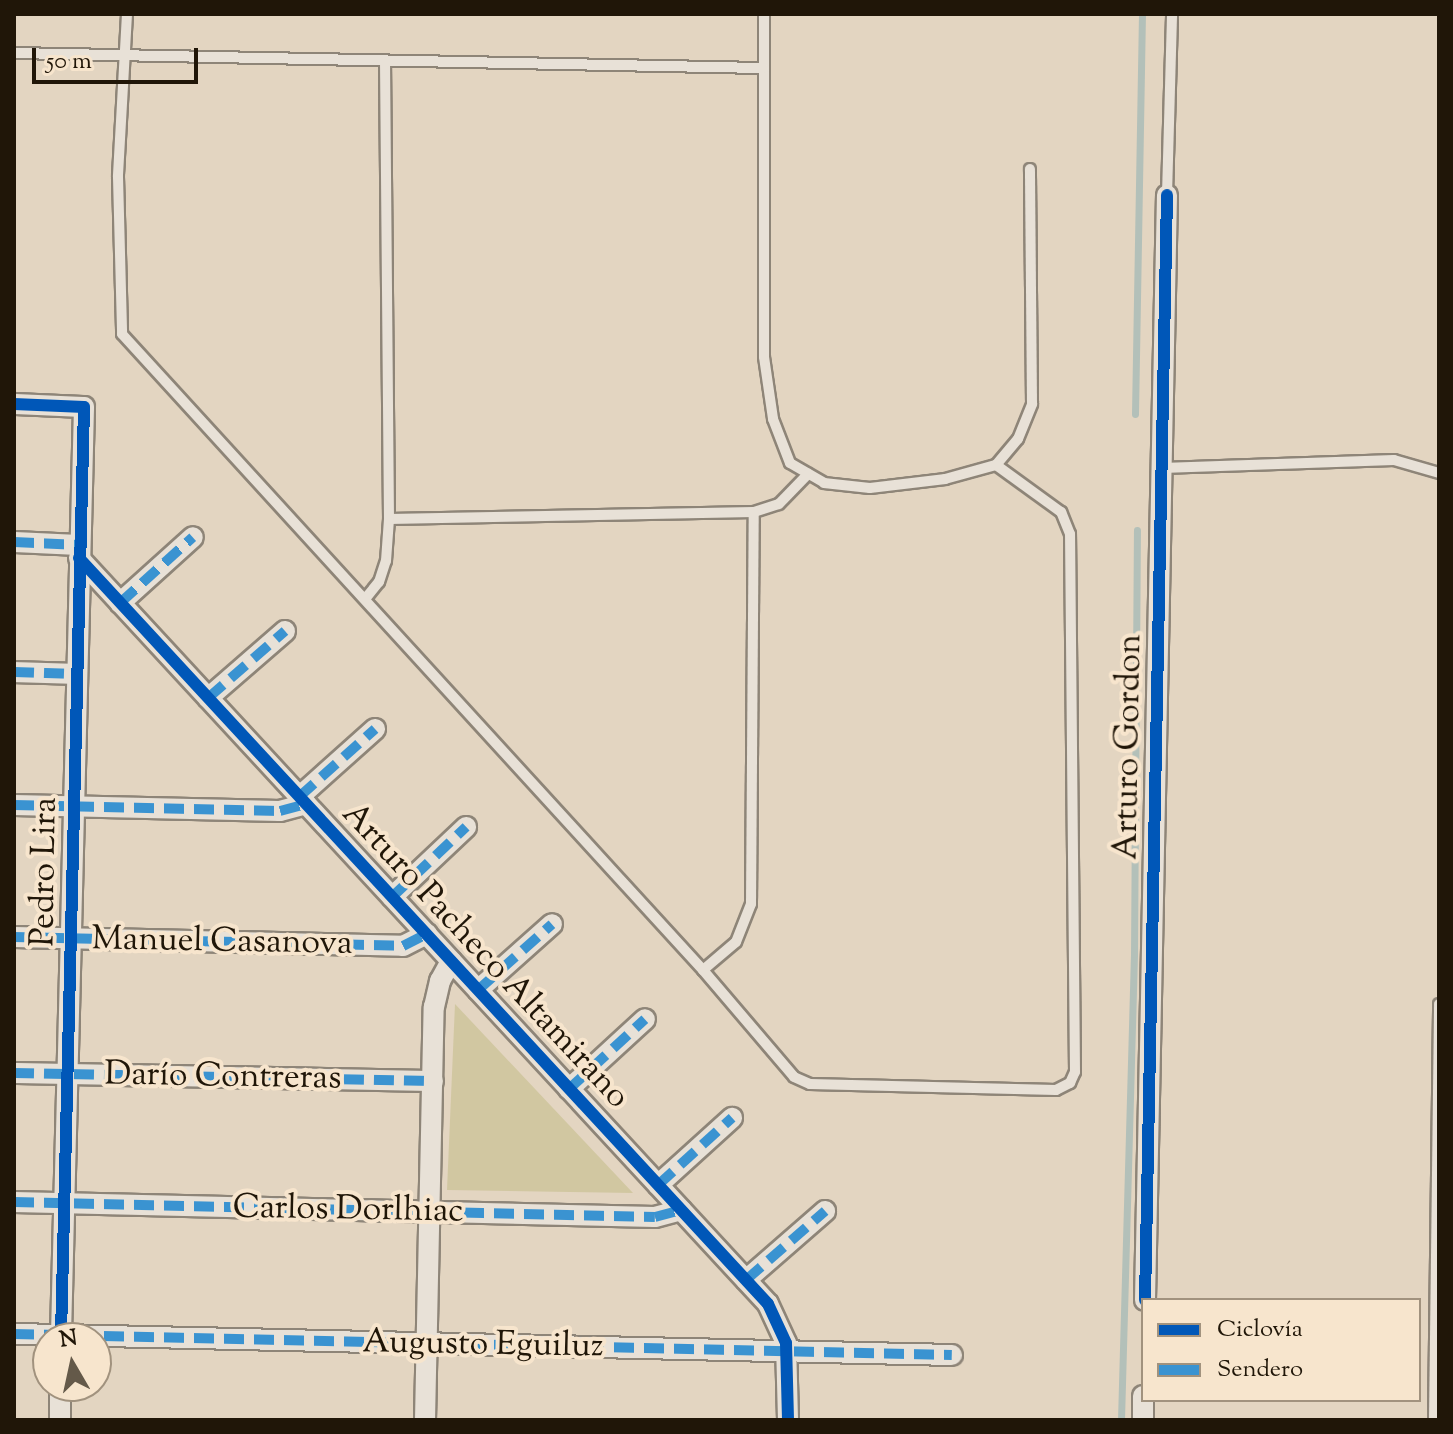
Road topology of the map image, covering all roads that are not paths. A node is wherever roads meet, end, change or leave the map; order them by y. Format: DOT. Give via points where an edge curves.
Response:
graph roads {
  1 [pos="127,14"];
  2 [pos="764,14"];
  3 [pos="1172,14"];
  4 [pos="14,53"];
  5 [pos="124,55"];
  6 [pos="385,61"];
  7 [pos="764,68"];
  8 [pos="1030,169"];
  9 [pos="1167,195"];
  10 [pos="14,404"];
  11 [pos="996,465"];
  12 [pos="1162,468"];
  13 [pos="1439,473"];
  14 [pos="808,474"];
  15 [pos="754,512"];
  16 [pos="389,519"];
  17 [pos="193,537"];
  18 [pos="14,542"];
  19 [pos="79,552"];
  20 [pos="365,599"];
  21 [pos="120,603"];
  22 [pos="285,631"];
  23 [pos="14,672"];
  24 [pos="77,674"];
  25 [pos="208,698"];
  26 [pos="375,729"];
  27 [pos="303,800"];
  28 [pos="14,805"];
  29 [pos="74,807"];
  30 [pos="466,827"];
  31 [pos="392,897"];
  32 [pos="552,924"];
  33 [pos="427,934"];
  34 [pos="14,937"];
  35 [pos="71,938"];
  36 [pos="451,961"];
  37 [pos="703,970"];
  38 [pos="478,990"];
  39 [pos="1439,1004"];
  40 [pos="645,1019"];
  41 [pos="14,1073"];
  42 [pos="68,1074"];
  43 [pos="433,1081"];
  44 [pos="569,1089"];
  45 [pos="732,1118"];
  46 [pos="658,1185"];
  47 [pos="14,1202"];
  48 [pos="65,1203"];
  49 [pos="681,1210"];
  50 [pos="430,1211"];
  51 [pos="825,1211"];
  52 [pos="746,1280"];
  53 [pos="1145,1298"];
  54 [pos="61,1322"];
  55 [pos="112,1338"];
  56 [pos="427,1344"];
  57 [pos="788,1353"];
  58 [pos="952,1355"];
  59 [pos="425,1420"];
  60 [pos="788,1420"];
  61 [pos="1434,1420"];
  1 -- 5 [label="lane"];
  2 -- 7 [label="lane"];
  3 -- 9 [label="lane"];
  4 -- 5 [label="lane"];
  5 -- 6 [label="lane"];
  5 -- 20 [label="lane" via="118,177 122,334"];
  6 -- 7 [label="lane"];
  6 -- 16 [label="lane"];
  7 -- 14 [label="lane" via="764,357 779,434 790,463"];
  8 -- 11 [label="lane" via="1032,404 1018,439"];
  9 -- 12 [label="street, Arturo Gordon"];
  10 -- 19 [label="street, Pedro Lira" via="84,407"];
  11 -- 14 [label="lane" via="945,479 870,488 824,483"];
  11 -- 37 [label="lane" via="1061,512 1070,534 1073,1078 1056,1090 810,1084 794,1077"];
  12 -- 13 [label="lane" via="1394,460"];
  12 -- 53 [label="street, Arturo Gordon"];
  14 -- 15 [label="lane" via="779,504"];
  15 -- 16 [label="lane"];
  15 -- 37 [label="lane" via="751,904 736,942"];
  16 -- 20 [label="lane" via="386,561 379,582"];
  17 -- 21 [label="street"];
  18 -- 19 [label="street"];
  19 -- 21 [label="street, Arturo Pacheco Altamirano"];
  19 -- 24 [label="street, Pedro Lira"];
  20 -- 37 [label="lane"];
  21 -- 25 [label="street, Arturo Pacheco Altamirano"];
  22 -- 25 [label="street"];
  23 -- 24 [label="street"];
  24 -- 29 [label="street, Pedro Lira"];
  25 -- 27 [label="street, Arturo Pacheco Altamirano"];
  26 -- 27 [label="street"];
  27 -- 29 [label="street" via="280,811"];
  27 -- 31 [label="street, Arturo Pacheco Altamirano"];
  28 -- 29 [label="street"];
  29 -- 35 [label="street, Pedro Lira"];
  30 -- 31 [label="street"];
  31 -- 33 [label="street, Arturo Pacheco Altamirano"];
  32 -- 38 [label="street"];
  33 -- 35 [label="street, Manuel Casanova" via="403,946"];
  33 -- 36 [label="street, Arturo Pacheco Altamirano"];
  34 -- 35 [label="street, Manuel Casanova"];
  35 -- 42 [label="street, Pedro Lira"];
  36 -- 38 [label="street, Arturo Pacheco Altamirano"];
  36 -- 43 [label="street" via="436,994"];
  38 -- 44 [label="street, Arturo Pacheco Altamirano"];
  39 -- 61 [label="lane"];
  40 -- 44 [label="street"];
  41 -- 42 [label="street, Darío Contreras"];
  42 -- 43 [label="street, Darío Contreras"];
  42 -- 48 [label="street, Pedro Lira"];
  43 -- 50 [label="street"];
  44 -- 46 [label="street, Arturo Pacheco Altamirano"];
  45 -- 46 [label="street"];
  46 -- 49 [label="street, Arturo Pacheco Altamirano"];
  47 -- 48 [label="street, Carlos Dorlhiac"];
  48 -- 50 [label="street, Carlos Dorlhiac"];
  48 -- 54 [label="street, Pedro Lira"];
  49 -- 50 [label="street, Carlos Dorlhiac" via="655,1217"];
  49 -- 52 [label="street, Arturo Pacheco Altamirano"];
  50 -- 56 [label="street"];
  51 -- 52 [label="street"];
  52 -- 57 [label="street, Arturo Pacheco Altamirano" via="775,1315"];
  55 -- 56 [label="street, Augusto Eguiluz"];
  56 -- 57 [label="street, Augusto Eguiluz"];
  56 -- 59 [label="street"];
  57 -- 58 [label="street, Augusto Eguiluz"];
  57 -- 60 [label="street, Arturo Pacheco Altamirano"];
}
